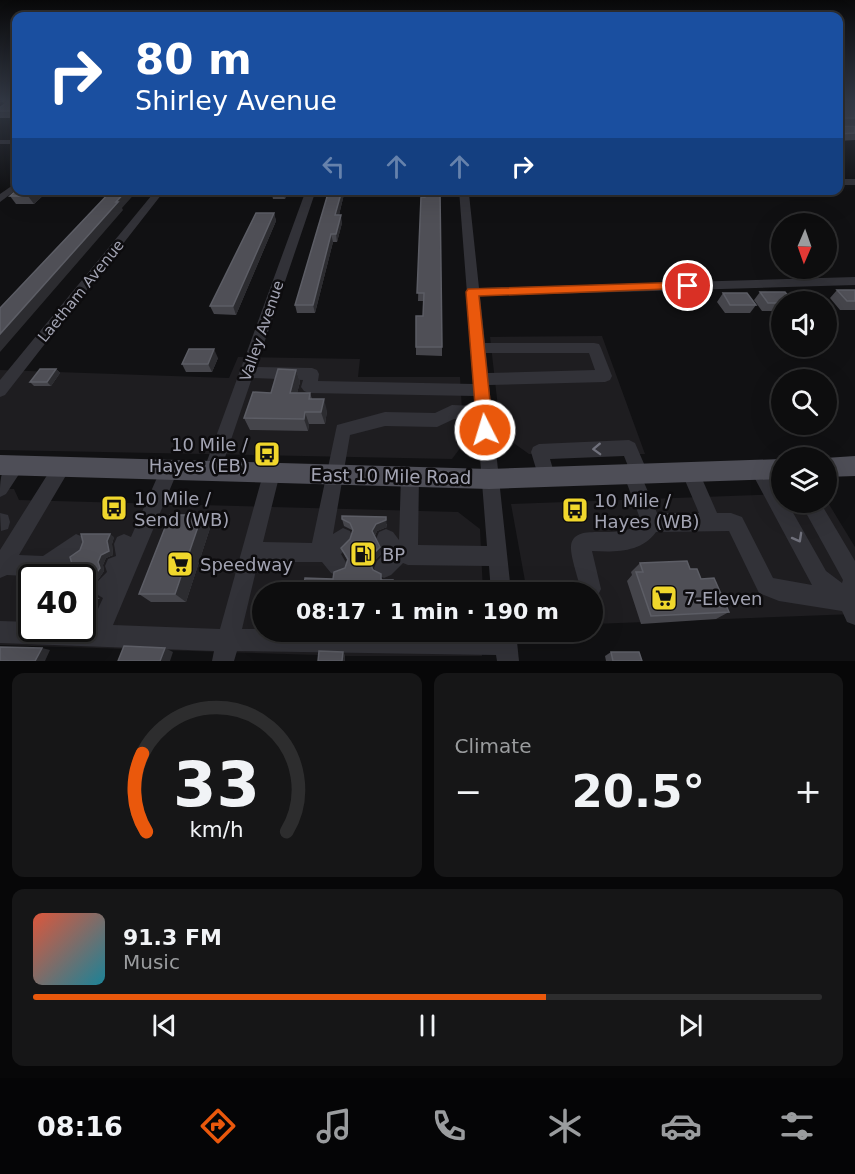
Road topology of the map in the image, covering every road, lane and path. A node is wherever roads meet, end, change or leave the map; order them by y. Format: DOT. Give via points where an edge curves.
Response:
graph roads {
  1 [pos="12,189"];
  2 [pos="157,195"];
  3 [pos="309,195"];
  4 [pos="464,195"];
  5 [pos="0,199"];
  6 [pos="855,281"];
  7 [pos="473,292"];
  8 [pos="478,348"];
  9 [pos="247,372"];
  10 [pos="481,385"];
  11 [pos="0,391"];
  12 [pos="483,413"];
  13 [pos="8,465"];
  14 [pos="855,466"];
  15 [pos="62,467"];
  16 [pos="837,467"];
  17 [pos="771,468"];
  18 [pos="759,469"];
  19 [pos="169,470"];
  20 [pos="690,471"];
  21 [pos="212,472"];
  22 [pos="271,473"];
  23 [pos="635,473"];
  24 [pos="334,475"];
  25 [pos="410,477"];
  26 [pos="489,478"];
  27 [pos="0,488"];
  28 [pos="815,513"];
  29 [pos="712,522"];
  30 [pos="651,524"];
  31 [pos="76,544"];
  32 [pos="124,544"];
  33 [pos="251,552"];
  34 [pos="497,556"];
  35 [pos="59,564"];
  36 [pos="121,566"];
  37 [pos="1,567"];
  38 [pos="18,568"];
  39 [pos="500,582"];
  40 [pos="589,582"];
  41 [pos="105,588"];
  42 [pos="851,607"];
  43 [pos="0,632"];
  44 [pos="97,636"];
  45 [pos="506,646"];
  46 [pos="226,651"];
  1 -- 5 [label="street"];
  2 -- 11 [label="street, Laetham Avenue"];
  3 -- 9 [label="street, Valley Avenue"];
  4 -- 7 [label="street"];
  6 -- 7 [label="street"];
  7 -- 8 [label="street"];
  8 -- 10 [label="street"];
  8 -- 10 [label="street" via="594,348 605,376"];
  9 -- 10 [label="street" via="312,374 309,387"];
  9 -- 21 [label="street, Valley Avenue"];
  10 -- 12 [label="street"];
  12 -- 24 [label="street" via="452,412 437,420 385,419 342,430"];
  12 -- 26 [label="street"];
  13 -- 15 [label="main road, East 10 Mile Road"];
  13 -- 27 [label="street"];
  14 -- 16 [label="main road"];
  15 -- 19 [label="main road, East 10 Mile Road"];
  15 -- 37 [label="street"];
  17 -- 18 [label="main road, East 10 Mile Road"];
  18 -- 20 [label="main road, East 10 Mile Road"];
  18 -- 42 [label="street, one-way" via="819,578"];
  19 -- 21 [label="main road, East 10 Mile Road"];
  19 -- 36 [label="street"];
  20 -- 23 [label="main road, East 10 Mile Road"];
  20 -- 29 [label="street"];
  21 -- 22 [label="main road, East 10 Mile Road"];
  22 -- 24 [label="main road, East 10 Mile Road"];
  22 -- 33 [label="street"];
  23 -- 26 [label="main road, East 10 Mile Road"];
  23 -- 30 [label="street"];
  24 -- 25 [label="main road, East 10 Mile Road"];
  24 -- 33 [label="street" via="334,553"];
  25 -- 26 [label="main road, East 10 Mile Road"];
  25 -- 34 [label="street" via="392,554"];
  26 -- 34 [label="street"];
  28 -- 42 [label="street" via="854,579"];
  29 -- 30 [label="street"];
  29 -- 42 [label="street" via="735,524 766,586"];
  30 -- 40 [label="street" via="637,539 586,542 581,546"];
  31 -- 35 [label="street"];
  32 -- 36 [label="street"];
  33 -- 46 [label="street"];
  34 -- 39 [label="street"];
  36 -- 41 [label="street"];
  36 -- 44 [label="street"];
  37 -- 38 [label="street"];
  43 -- 44 [label="street"];
  44 -- 46 [label="street"];
  45 -- 46 [label="street"];
}
